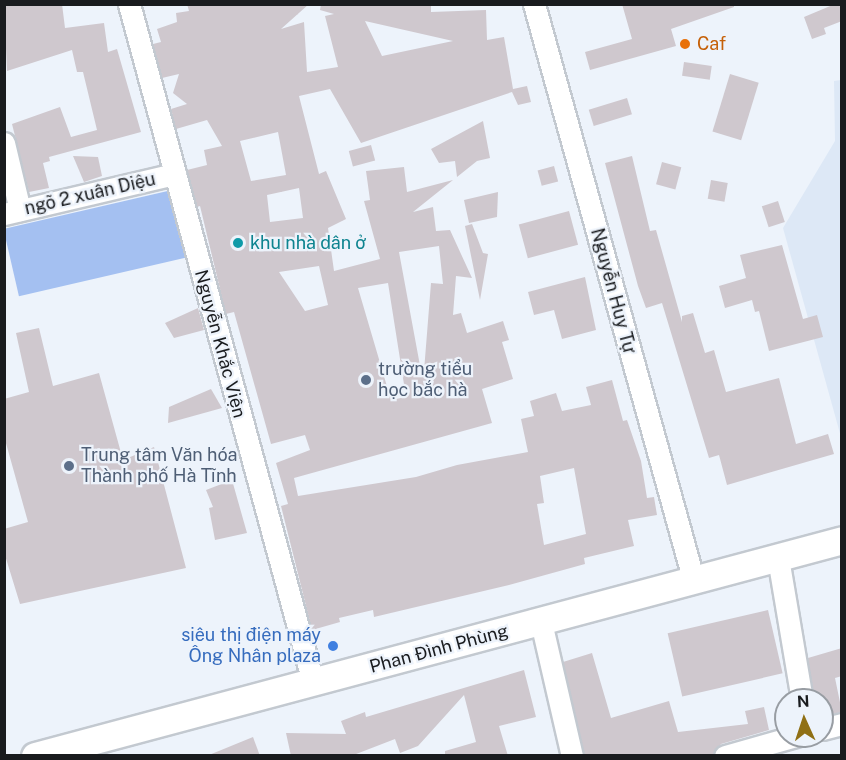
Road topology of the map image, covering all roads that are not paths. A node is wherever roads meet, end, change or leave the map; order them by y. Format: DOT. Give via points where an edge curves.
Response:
graph roads {
  1 [pos="129,4"];
  2 [pos="534,4"];
  3 [pos="4,142"];
  4 [pos="175,174"];
  5 [pos="12,212"];
  6 [pos="842,540"];
  7 [pos="778,558"];
  8 [pos="693,578"];
  9 [pos="541,622"];
  10 [pos="313,682"];
  11 [pos="800,688"];
  12 [pos="774,742"];
  13 [pos="35,756"];
  14 [pos="572,756"];
  15 [pos="725,756"];
  1 -- 4 [label="street, Nguyễn Khắc Viện"];
  2 -- 8 [label="street, Nguyễn Huy Tự"];
  3 -- 5 [label="street"];
  4 -- 5 [label="street, ngõ 2 xuân Diệu"];
  4 -- 10 [label="street, Nguyễn Khắc Viện"];
  6 -- 7 [label="main road, Phan Đình Phùng"];
  7 -- 8 [label="main road, Phan Đình Phùng"];
  7 -- 11 [label="street"];
  8 -- 9 [label="main road, Phan Đình Phùng"];
  9 -- 10 [label="main road, Phan Đình Phùng"];
  9 -- 14 [label="street"];
  10 -- 13 [label="main road, Phan Đình Phùng"];
  12 -- 15 [label="street"];
}
